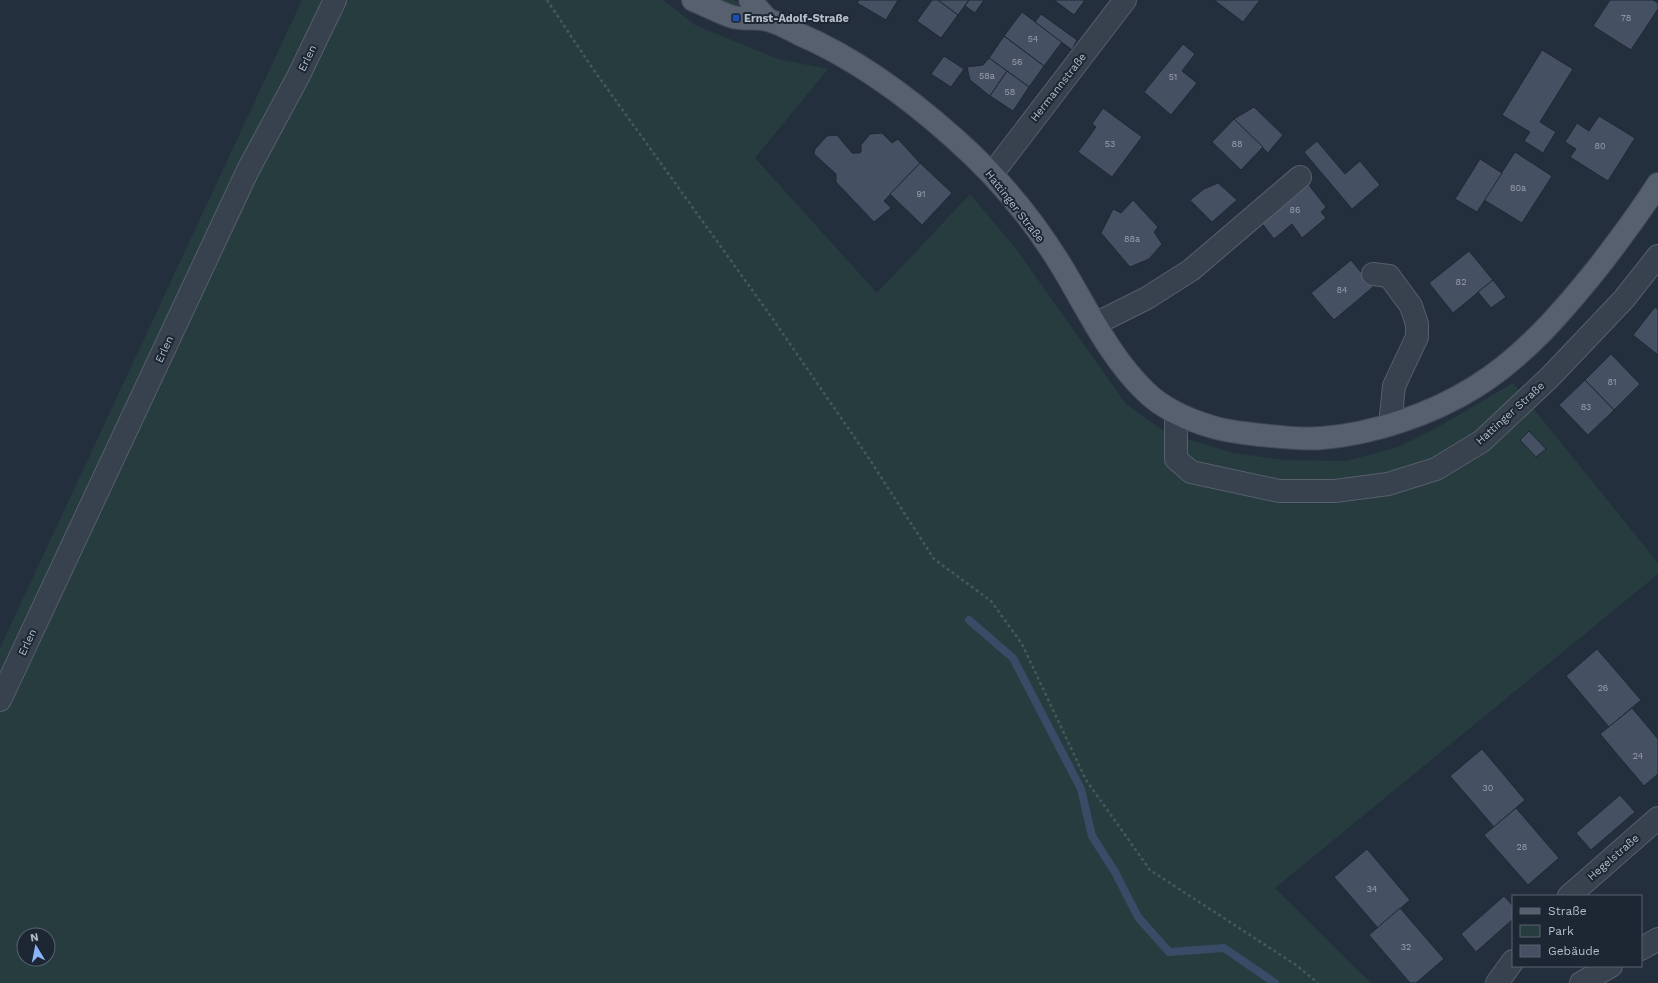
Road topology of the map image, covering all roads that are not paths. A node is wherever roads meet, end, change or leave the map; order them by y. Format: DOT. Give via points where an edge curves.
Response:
graph roads {
  1 [pos="335,0"];
  2 [pos="693,0"];
  3 [pos="750,0"];
  4 [pos="1125,0"];
  5 [pos="768,20"];
  6 [pos="992,174"];
  7 [pos="1300,178"];
  8 [pos="1658,184"];
  9 [pos="1658,256"];
  10 [pos="1373,274"];
  11 [pos="1095,324"];
  12 [pos="1176,413"];
  13 [pos="1390,425"];
  14 [pos="0,700"];
  15 [pos="1658,818"];
  16 [pos="1570,895"];
  17 [pos="1658,939"];
  18 [pos="1642,948"];
  19 [pos="1512,962"];
  20 [pos="1609,967"];
  21 [pos="1497,983"];
  22 [pos="1581,983"];
  1 -- 14 [label="street, Erlen" via="298,77 248,170"];
  2 -- 5 [label="main road, Hattinger Straße" via="736,18"];
  3 -- 5 [label="main road, Hattinger Straße"];
  4 -- 6 [label="street, Hermannstraße"];
  5 -- 6 [label="main road, Hattinger Straße" via="816,41 874,74 926,114"];
  6 -- 11 [label="main road, Hattinger Straße" via="1060,263"];
  7 -- 11 [label="street" via="1191,270 1147,298"];
  8 -- 13 [label="main road, Hattinger Straße" via="1615,246 1578,293 1535,339 1475,387"];
  9 -- 12 [label="street, Hattinger Straße" via="1624,299 1550,377 1482,441 1436,469 1388,484 1335,492 1279,491 1191,472 1176,459"];
  10 -- 13 [label="street" via="1389,276 1410,306 1417,324 1417,337 1394,386"];
  11 -- 12 [label="main road, Hattinger Straße" via="1123,368 1148,394"];
  12 -- 13 [label="main road, Hattinger Straße" via="1219,429 1282,437 1319,439"];
  15 -- 16 [label="street, Hegelstraße"];
  17 -- 18 [label="street"];
  19 -- 21 [label="street"];
  20 -- 22 [label="street"];
}
